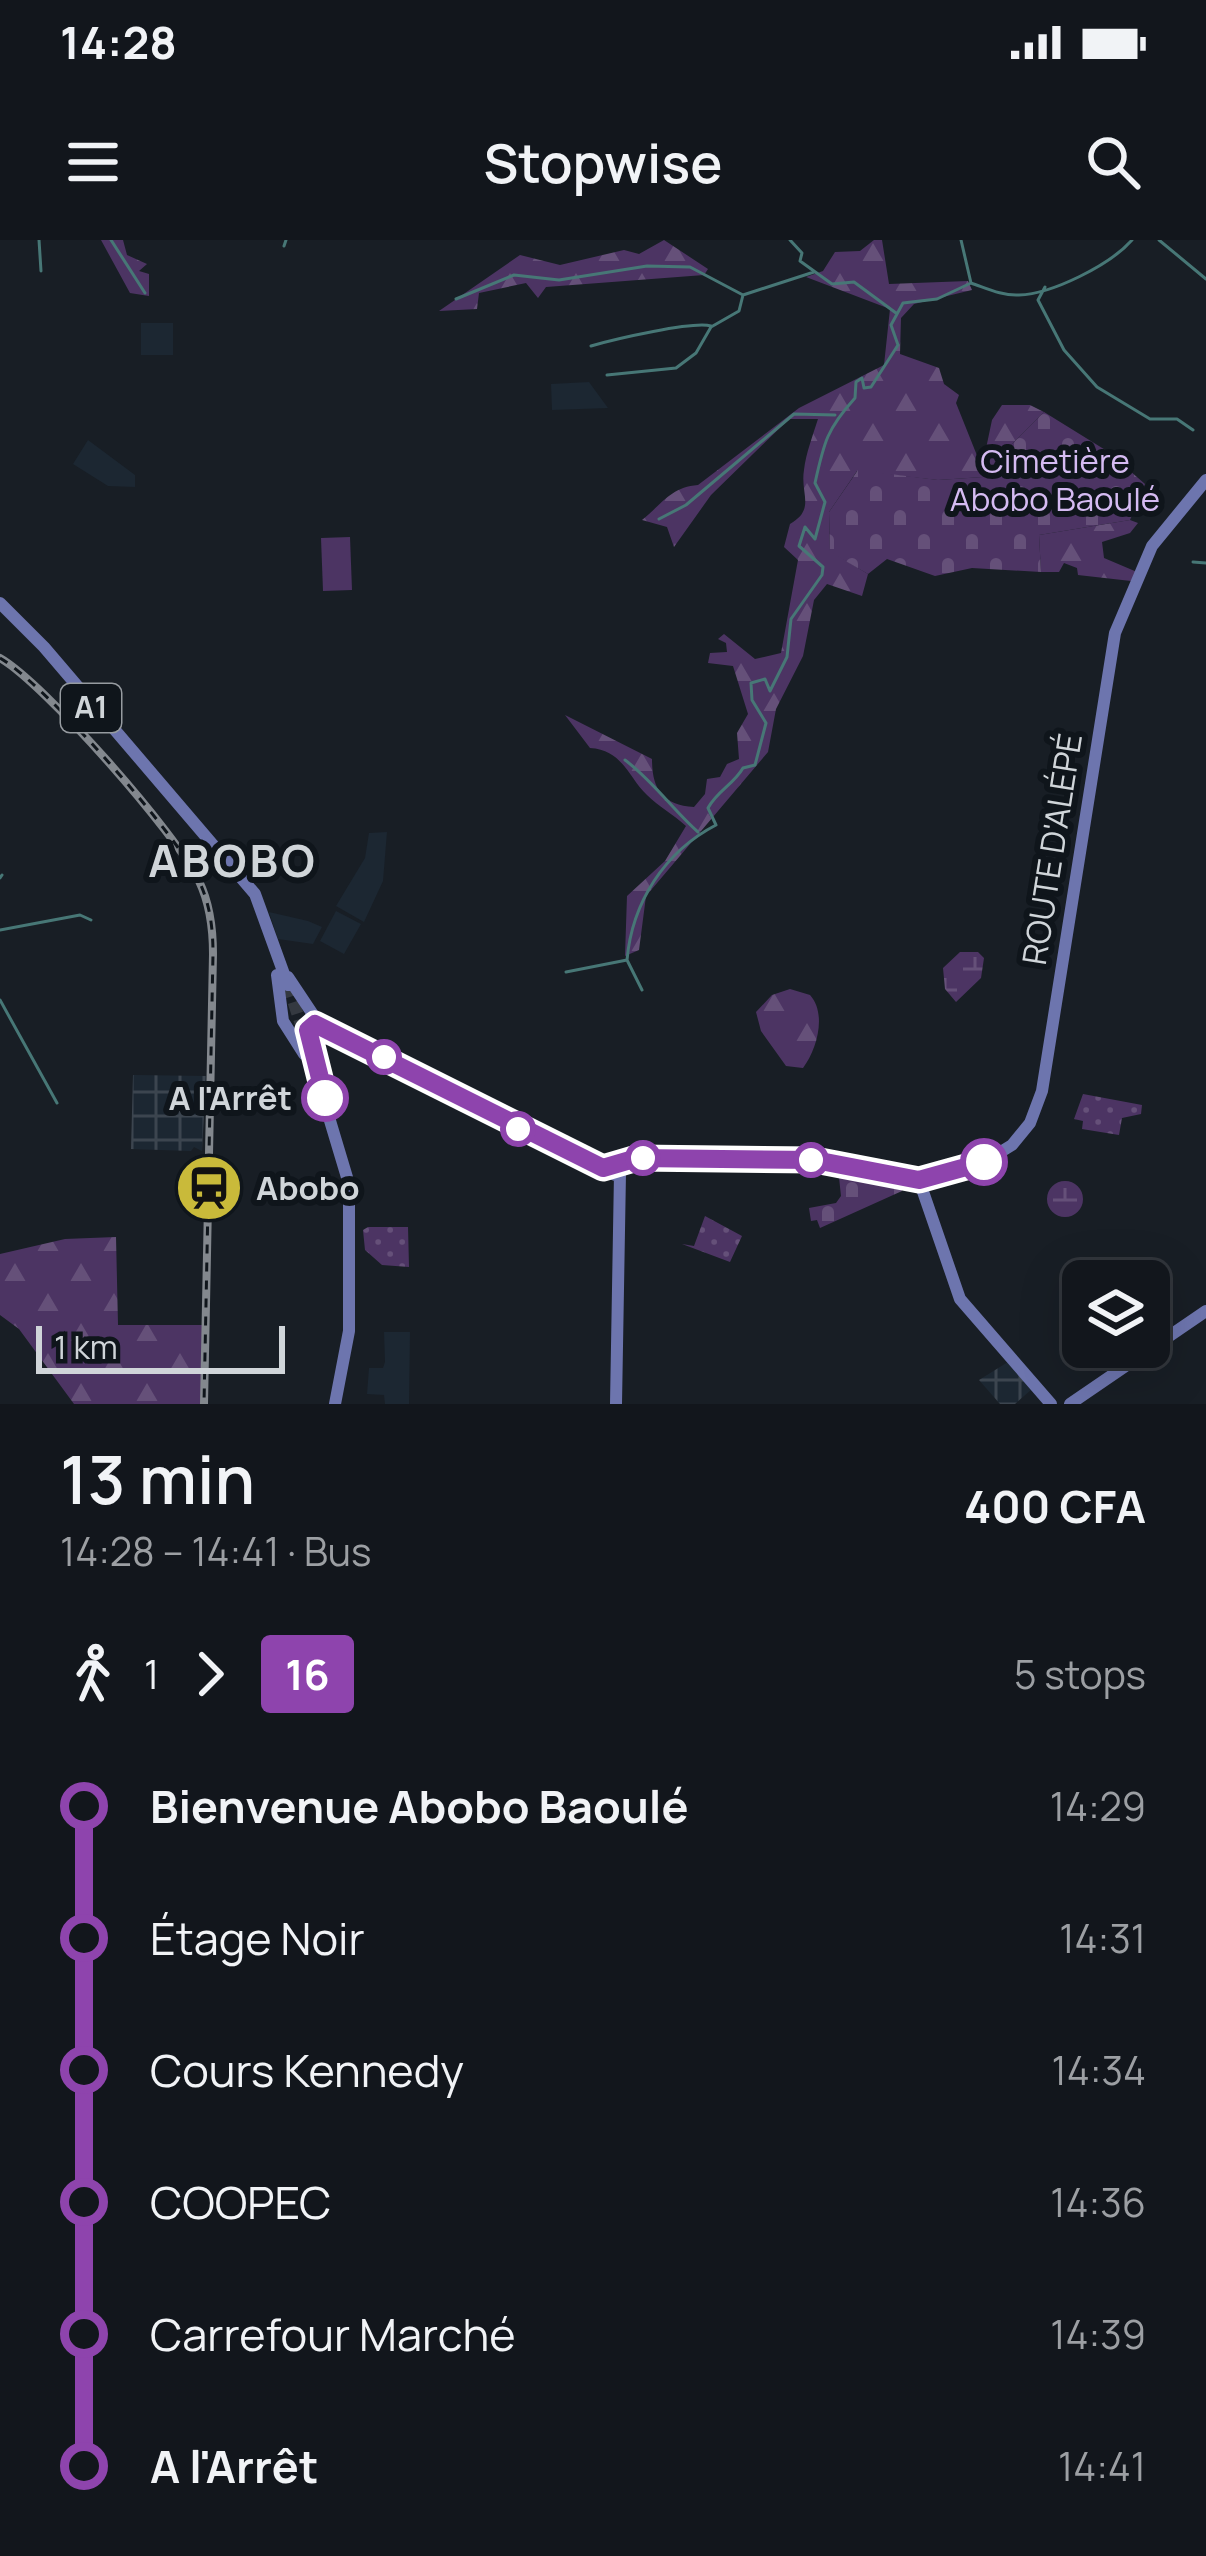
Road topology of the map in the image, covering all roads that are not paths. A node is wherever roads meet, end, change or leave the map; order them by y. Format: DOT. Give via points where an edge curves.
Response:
graph roads {
  1 [pos="1206,480"];
  2 [pos="0,606"];
  3 [pos="263,915"];
  4 [pos="289,991"];
  5 [pos="309,1032"];
  6 [pos="320,1088"];
  7 [pos="616,1172"];
  8 [pos="919,1180"];
  9 [pos="348,1254"];
  10 [pos="1205,1314"];
  11 [pos="1049,1403"];
  12 [pos="333,1404"];
  13 [pos="616,1404"];
  14 [pos="1072,1404"];
  1 -- 8 [label="main road, ROUTE D'ALÉPÉ" via="1148,554 1115,633 1035,1114 1000,1153"];
  2 -- 3 [label="main road, A1"];
  2 -- 3 [label="main road, A1" via="238,873"];
  3 -- 4 [label="main road, A1"];
  4 -- 5 [label="main road" via="310,1003"];
  4 -- 5 [label="main road" via="284,1024"];
  5 -- 6 [label="main road"];
  5 -- 7 [label="main road"];
  6 -- 9 [label="main road" via="340,1161"];
  6 -- 9 [label="main road" via="347,1169"];
  7 -- 8 [label="main road" via="637,1158 815,1160"];
  7 -- 13 [label="main road"];
  8 -- 11 [label="main road" via="960,1299"];
  8 -- 11 [label="main road" via="956,1295"];
  9 -- 12 [label="main road"];
  9 -- 12 [label="main road" via="347,1352"];
  10 -- 14 [label="main road"];
}
